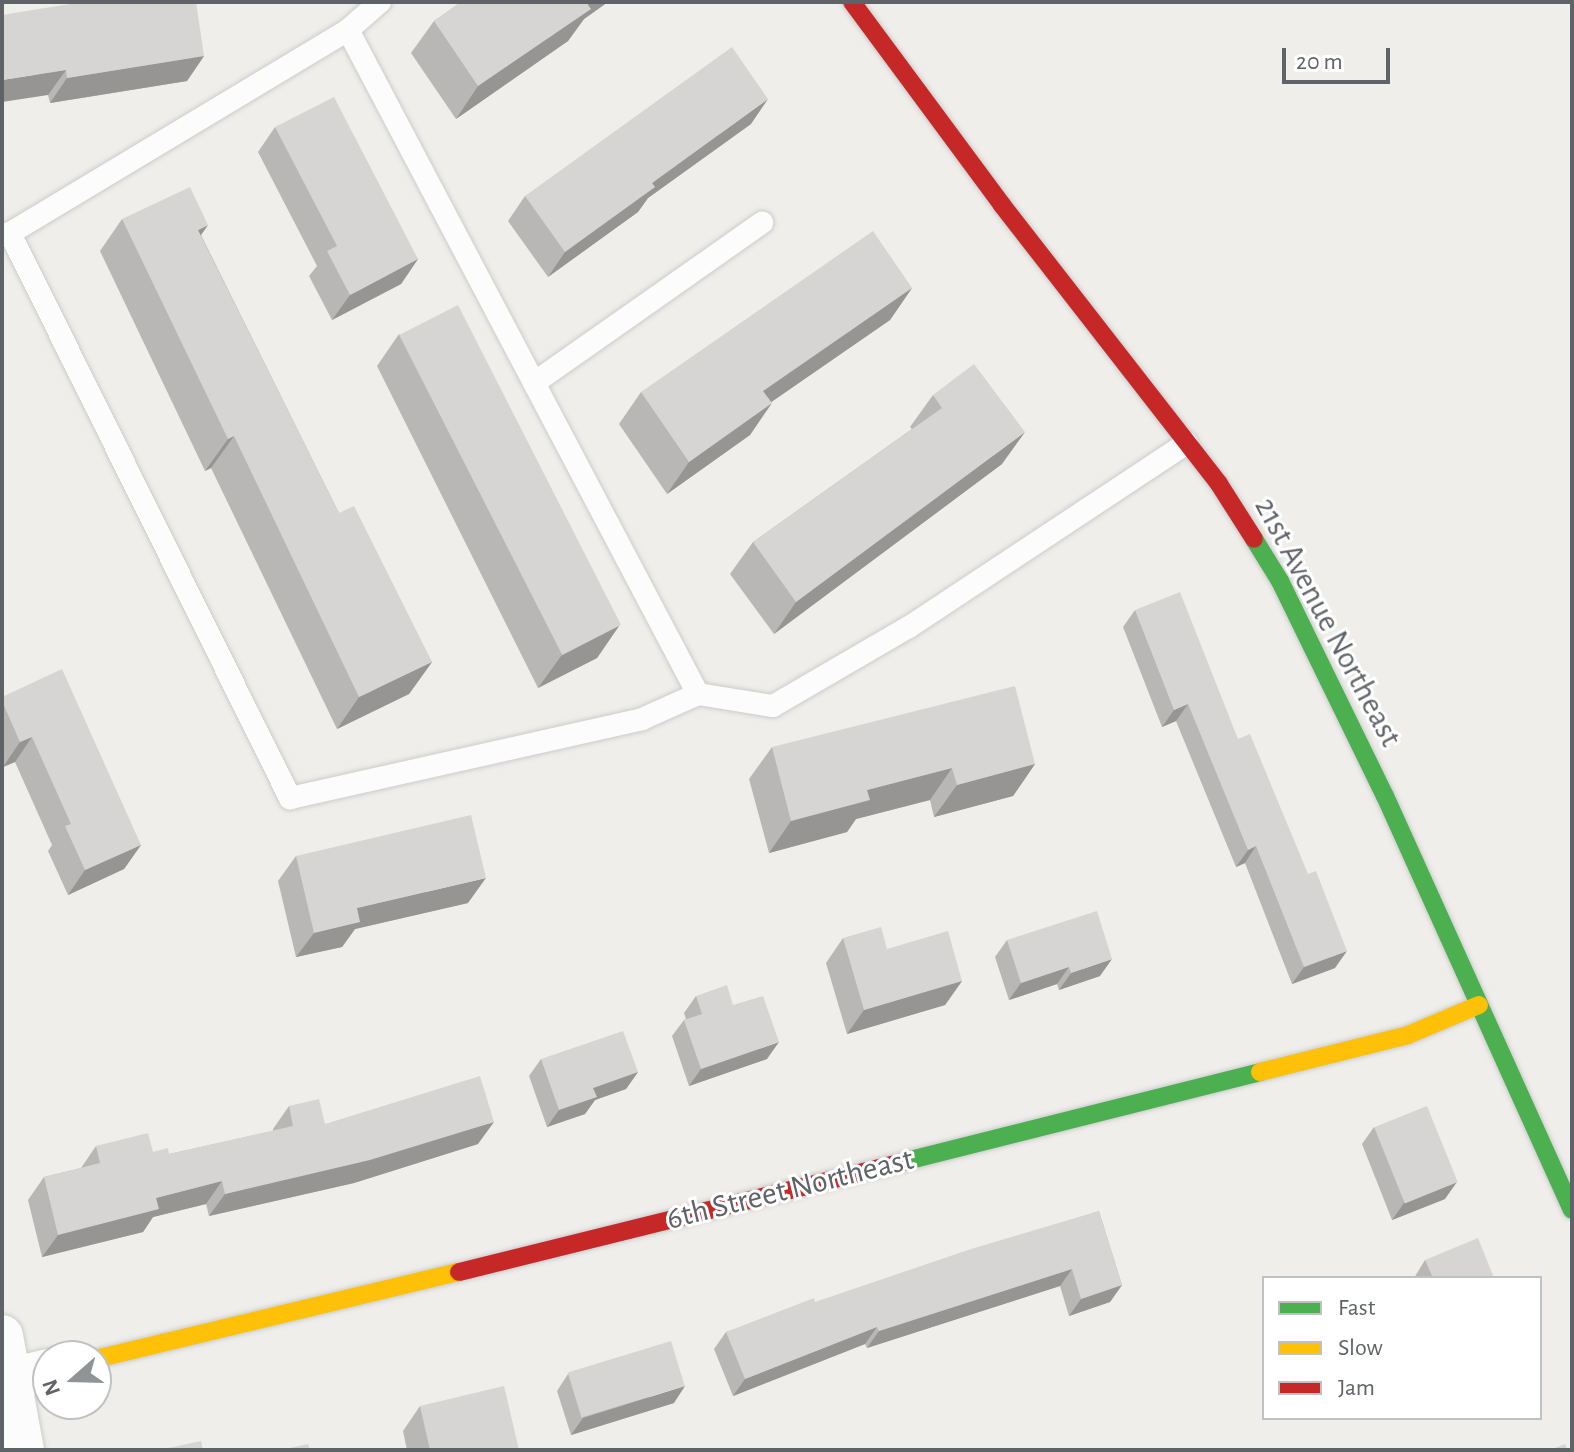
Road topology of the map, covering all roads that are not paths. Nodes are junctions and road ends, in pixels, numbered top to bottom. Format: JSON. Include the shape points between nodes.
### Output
{"nodes":[{"id":1,"x":380,"y":2,"type":"edge"},
{"id":2,"x":852,"y":2,"type":"edge"},
{"id":3,"x":348,"y":30,"type":"junction"},
{"id":4,"x":762,"y":223,"type":"dead end"},
{"id":5,"x":534,"y":383,"type":"junction"},
{"id":6,"x":1187,"y":443,"type":"junction"},
{"id":7,"x":698,"y":694,"type":"junction"},
{"id":8,"x":1479,"y":1005,"type":"junction"},
{"id":9,"x":1572,"y":1210,"type":"edge"},
{"id":10,"x":2,"y":1336,"type":"edge"},
{"id":11,"x":112,"y":1355,"type":"edge"},
{"id":12,"x":20,"y":1377,"type":"edge"},
{"id":13,"x":23,"y":1450,"type":"edge"}],
"edges":[{"from":1,"to":3,"type":"lane"},
{"from":2,"to":6,"type":"street","name":"21st Avenue Northeast"},
{"from":3,"to":5,"type":"lane"},
{"from":3,"to":7,"type":"lane","via":[[10,233],[290,798],[642,719]]},
{"from":4,"to":5,"type":"lane"},
{"from":5,"to":7,"type":"lane"},
{"from":6,"to":7,"type":"lane","via":[[909,627],[773,706]]},
{"from":6,"to":8,"type":"street","name":"21st Avenue Northeast","via":[[1219,484],[1287,595],[1367,756]]},
{"from":8,"to":9,"type":"street","name":"21st Avenue Northeast"},
{"from":8,"to":11,"type":"street","name":"6th Street Northeast","via":[[1408,1035]]},
{"from":10,"to":12,"type":"street"},
{"from":12,"to":13,"type":"street"}]}
